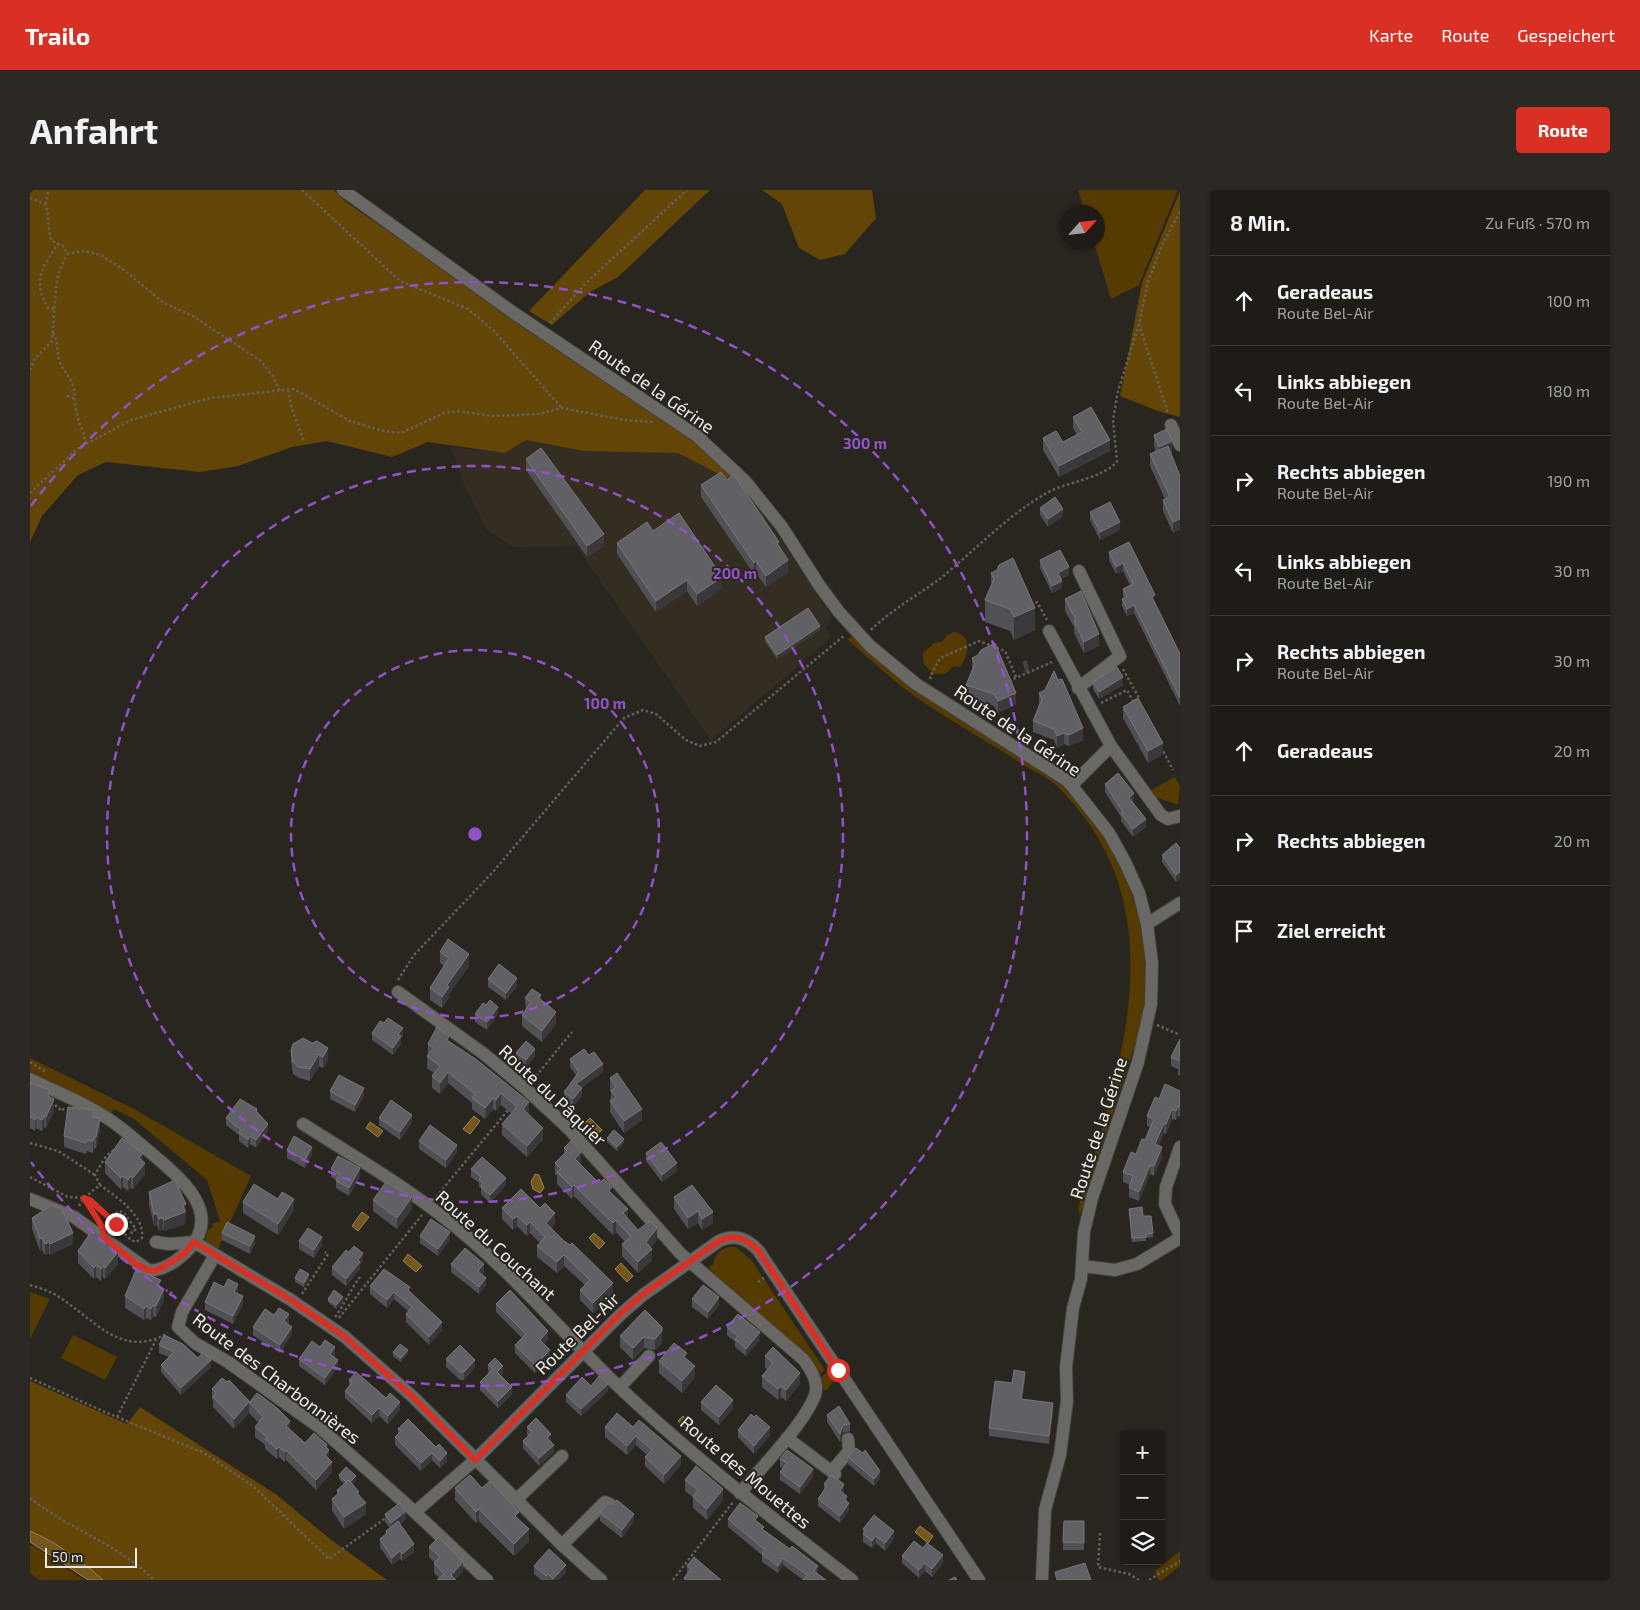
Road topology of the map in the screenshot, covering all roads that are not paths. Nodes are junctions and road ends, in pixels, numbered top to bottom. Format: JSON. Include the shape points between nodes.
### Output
{"nodes":[{"id":1,"x":343,"y":190,"type":"edge"},
{"id":2,"x":1171,"y":424,"type":"road end"},
{"id":3,"x":1180,"y":445,"type":"edge"},
{"id":4,"x":1079,"y":571,"type":"dead end"},
{"id":5,"x":1049,"y":631,"type":"road end"},
{"id":6,"x":1078,"y":688,"type":"junction"},
{"id":7,"x":1111,"y":746,"type":"junction"},
{"id":8,"x":1072,"y":785,"type":"junction"},
{"id":9,"x":1180,"y":816,"type":"edge"},
{"id":10,"x":1180,"y":902,"type":"edge"},
{"id":11,"x":1147,"y":924,"type":"junction"},
{"id":12,"x":398,"y":992,"type":"road end"},
{"id":13,"x":30,"y":1080,"type":"edge"},
{"id":14,"x":303,"y":1124,"type":"dead end"},
{"id":15,"x":1180,"y":1147,"type":"edge"},
{"id":16,"x":30,"y":1199,"type":"edge"},
{"id":17,"x":1180,"y":1237,"type":"edge"},
{"id":18,"x":156,"y":1242,"type":"dead end"},
{"id":19,"x":194,"y":1242,"type":"junction"},
{"id":20,"x":214,"y":1255,"type":"junction"},
{"id":21,"x":690,"y":1261,"type":"junction"},
{"id":22,"x":1082,"y":1266,"type":"junction"},
{"id":23,"x":583,"y":1351,"type":"junction"},
{"id":24,"x":649,"y":1356,"type":"dead end"},
{"id":25,"x":620,"y":1387,"type":"junction"},
{"id":26,"x":787,"y":1438,"type":"junction"},
{"id":27,"x":848,"y":1440,"type":"dead end"},
{"id":28,"x":562,"y":1456,"type":"dead end"},
{"id":29,"x":475,"y":1460,"type":"junction"},
{"id":30,"x":740,"y":1493,"type":"junction"},
{"id":31,"x":516,"y":1500,"type":"junction"},
{"id":32,"x":610,"y":1504,"type":"edge"},
{"id":33,"x":415,"y":1512,"type":"junction"},
{"id":34,"x":562,"y":1545,"type":"junction"},
{"id":35,"x":486,"y":1580,"type":"edge"},
{"id":36,"x":601,"y":1580,"type":"edge"},
{"id":37,"x":852,"y":1580,"type":"edge"},
{"id":38,"x":979,"y":1580,"type":"edge"},
{"id":39,"x":1042,"y":1580,"type":"edge"}],
"edges":[{"from":1,"to":8,"type":"street","name":"Route de la Gérine","via":[[542,332],[697,436],[745,481],[782,527],[819,585],[859,634],[899,672]]},
{"from":2,"to":3,"type":"street"},
{"from":4,"to":6,"type":"street","via":[[1120,656]]},
{"from":5,"to":6,"type":"street"},
{"from":6,"to":7,"type":"street"},
{"from":7,"to":8,"type":"street"},
{"from":7,"to":9,"type":"street","via":[[1161,815],[1168,819]]},
{"from":8,"to":11,"type":"street","name":"Route de la Gérine","via":[[1118,849],[1133,879]]},
{"from":10,"to":11,"type":"street"},
{"from":11,"to":22,"type":"street","name":"Route de la Gérine","via":[[1152,984],[1148,1022],[1138,1062],[1092,1198],[1084,1232]]},
{"from":12,"to":21,"type":"street","name":"Route du Pâquier","via":[[484,1054],[526,1089],[568,1128],[644,1215]]},
{"from":13,"to":19,"type":"street","via":[[102,1114],[175,1174],[194,1194],[201,1212],[203,1223]]},
{"from":14,"to":23,"type":"street","name":"Route du Couchant","via":[[428,1207],[502,1270]]},
{"from":15,"to":17,"type":"street","via":[[1166,1187],[1165,1204]]},
{"from":16,"to":19,"type":"street","via":[[74,1217],[148,1270],[156,1271],[184,1254]]},
{"from":17,"to":22,"type":"street","via":[[1137,1264],[1115,1270]]},
{"from":18,"to":19,"type":"street"},
{"from":19,"to":20,"type":"street"},
{"from":20,"to":29,"type":"street","via":[[332,1324]]},
{"from":20,"to":33,"type":"street","name":"Route des Charbonnières","via":[[182,1312],[178,1327],[195,1343],[236,1367],[319,1427]]},
{"from":21,"to":23,"type":"street","name":"Route Bel-Air","via":[[643,1294]]},
{"from":21,"to":26,"type":"street","name":"Route du Pâquier","via":[[804,1360],[811,1371],[815,1395]]},
{"from":21,"to":38,"type":"street","name":"Route Bel-Air","via":[[729,1236],[750,1242],[758,1250]]},
{"from":22,"to":39,"type":"street","name":"Route de la Gérine","via":[[1067,1359],[1067,1401],[1060,1455],[1045,1510]]},
{"from":23,"to":25,"type":"street","name":"Route des Mouettes"},
{"from":23,"to":29,"type":"street","name":"Route Bel-Air"},
{"from":24,"to":25,"type":"street"},
{"from":25,"to":30,"type":"street","name":"Route des Mouettes"},
{"from":26,"to":27,"type":"street","via":[[834,1472],[849,1450]]},
{"from":26,"to":30,"type":"street","name":"Route du Pâquier"},
{"from":28,"to":31,"type":"street"},
{"from":29,"to":31,"type":"street"},
{"from":29,"to":33,"type":"street"},
{"from":30,"to":37,"type":"street","name":"Route des Mouettes"},
{"from":31,"to":34,"type":"street"},
{"from":32,"to":34,"type":"street","via":[[605,1502]]},
{"from":33,"to":35,"type":"street","name":"Route des Charbonnières"},
{"from":34,"to":36,"type":"street"}]}
